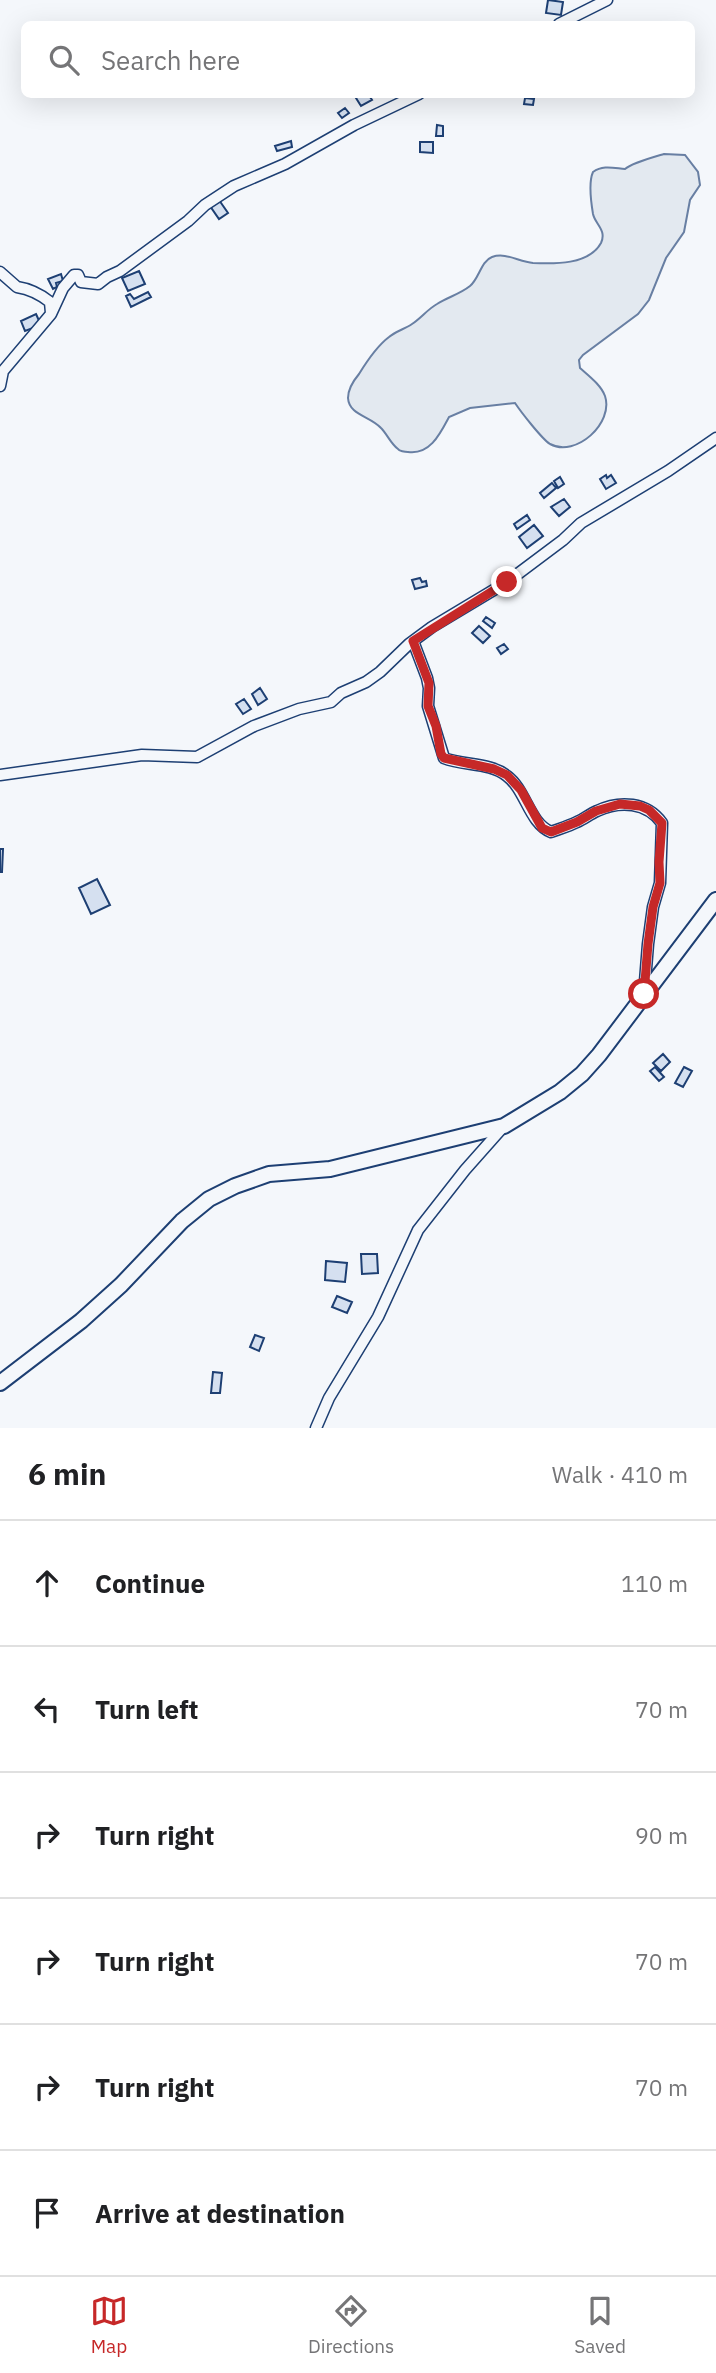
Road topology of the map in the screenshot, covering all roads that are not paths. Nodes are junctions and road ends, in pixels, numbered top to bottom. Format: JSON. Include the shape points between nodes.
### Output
{"nodes":[{"id":1,"x":607,"y":0,"type":"edge"},
{"id":2,"x":565,"y":21,"type":"edge"},
{"id":3,"x":411,"y":98,"type":"edge"},
{"id":4,"x":0,"y":272,"type":"edge"},
{"id":5,"x":51,"y":314,"type":"junction"},
{"id":6,"x":0,"y":386,"type":"edge"},
{"id":7,"x":716,"y":438,"type":"edge"},
{"id":8,"x":413,"y":641,"type":"junction"},
{"id":9,"x":0,"y":775,"type":"edge"},
{"id":10,"x":716,"y":900,"type":"edge"},
{"id":11,"x":644,"y":994,"type":"junction"},
{"id":12,"x":504,"y":1126,"type":"junction"},
{"id":13,"x":0,"y":1383,"type":"edge"},
{"id":14,"x":318,"y":1426,"type":"edge"}],
"edges":[{"from":1,"to":2,"type":"street"},
{"from":3,"to":5,"type":"street","via":[[234,186],[98,284],[81,282],[74,275]]},
{"from":4,"to":5,"type":"street","via":[[13,285],[47,299]]},
{"from":5,"to":6,"type":"street","via":[[12,358]]},
{"from":7,"to":8,"type":"street","via":[[581,523],[507,582]]},
{"from":8,"to":9,"type":"street","via":[[380,672],[331,702],[254,726],[197,757],[151,754]]},
{"from":8,"to":11,"type":"street","via":[[429,683],[428,706],[444,758],[507,775],[542,828],[551,832],[620,804],[649,810],[662,823],[660,883],[653,907]]},
{"from":10,"to":11,"type":"main road"},
{"from":11,"to":12,"type":"main road","via":[[582,1074]]},
{"from":12,"to":13,"type":"main road","via":[[330,1169],[269,1174],[209,1199],[81,1321]]},
{"from":12,"to":14,"type":"street","via":[[418,1230],[378,1317],[329,1398]]}]}
